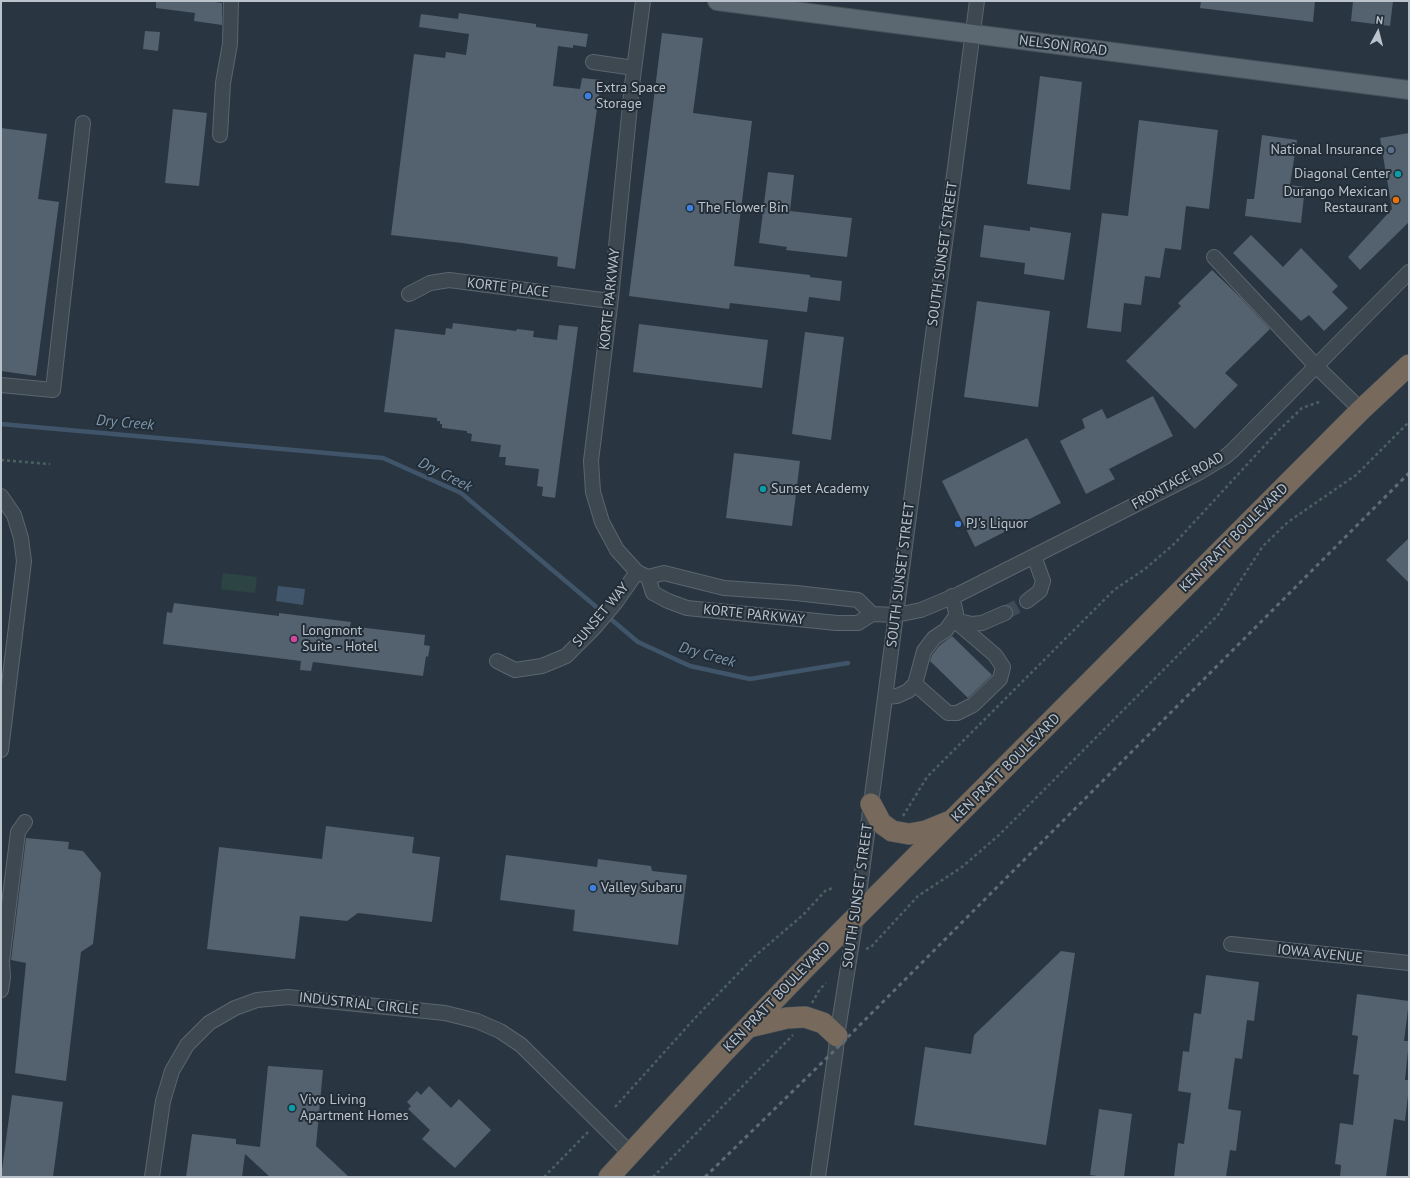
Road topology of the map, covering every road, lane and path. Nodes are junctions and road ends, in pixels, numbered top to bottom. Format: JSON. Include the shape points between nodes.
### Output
{"nodes":[{"id":1,"x":231,"y":1,"type":"edge"},
{"id":2,"x":643,"y":1,"type":"edge"},
{"id":3,"x":717,"y":1,"type":"edge"},
{"id":4,"x":977,"y":1,"type":"edge"},
{"id":5,"x":972,"y":35,"type":"junction"},
{"id":6,"x":593,"y":62,"type":"dead end"},
{"id":7,"x":634,"y":68,"type":"junction"},
{"id":8,"x":1409,"y":82,"type":"edge"},
{"id":9,"x":1381,"y":86,"type":"junction"},
{"id":10,"x":1409,"y":90,"type":"edge"},
{"id":11,"x":83,"y":123,"type":"dead end"},
{"id":12,"x":220,"y":135,"type":"dead end"},
{"id":13,"x":1214,"y":257,"type":"dead end"},
{"id":14,"x":1409,"y":272,"type":"edge"},
{"id":15,"x":409,"y":294,"type":"dead end"},
{"id":16,"x":610,"y":301,"type":"junction"},
{"id":17,"x":1409,"y":365,"type":"edge"},
{"id":18,"x":1316,"y":366,"type":"junction"},
{"id":19,"x":1,"y":385,"type":"edge"},
{"id":20,"x":1322,"y":401,"type":"dead end"},
{"id":21,"x":1362,"y":410,"type":"junction"},
{"id":22,"x":1409,"y":422,"type":"edge"},
{"id":23,"x":1,"y":460,"type":"edge"},
{"id":24,"x":50,"y":464,"type":"dead end"},
{"id":25,"x":1,"y":496,"type":"edge"},
{"id":26,"x":1034,"y":556,"type":"junction"},
{"id":27,"x":642,"y":575,"type":"junction"},
{"id":28,"x":952,"y":596,"type":"junction"},
{"id":29,"x":1027,"y":601,"type":"tunnel mouth"},
{"id":30,"x":1004,"y":613,"type":"tunnel mouth"},
{"id":31,"x":872,"y":614,"type":"junction"},
{"id":32,"x":896,"y":615,"type":"junction"},
{"id":33,"x":954,"y":620,"type":"junction"},
{"id":34,"x":497,"y":661,"type":"dead end"},
{"id":35,"x":915,"y":684,"type":"junction"},
{"id":36,"x":885,"y":697,"type":"junction"},
{"id":37,"x":1,"y":750,"type":"edge"},
{"id":38,"x":871,"y":804,"type":"junction"},
{"id":39,"x":954,"y":820,"type":"junction"},
{"id":40,"x":25,"y":822,"type":"dead end"},
{"id":41,"x":900,"y":822,"type":"dead end"},
{"id":42,"x":834,"y":888,"type":"dead end"},
{"id":43,"x":856,"y":917,"type":"junction"},
{"id":44,"x":1231,"y":944,"type":"dead end"},
{"id":45,"x":866,"y":949,"type":"dead end"},
{"id":46,"x":1409,"y":963,"type":"edge"},
{"id":47,"x":826,"y":983,"type":"dead end"},
{"id":48,"x":1,"y":990,"type":"edge"},
{"id":49,"x":811,"y":1005,"type":"dead end"},
{"id":50,"x":749,"y":1027,"type":"junction"},
{"id":51,"x":797,"y":1032,"type":"dead end"},
{"id":52,"x":837,"y":1036,"type":"junction"},
{"id":53,"x":833,"y":1070,"type":"dead end"},
{"id":54,"x":615,"y":1107,"type":"dead end"},
{"id":55,"x":588,"y":1132,"type":"dead end"},
{"id":56,"x":822,"y":1148,"type":"junction"},
{"id":57,"x":631,"y":1154,"type":"junction"},
{"id":58,"x":152,"y":1177,"type":"edge"},
{"id":59,"x":544,"y":1177,"type":"edge"},
{"id":60,"x":609,"y":1177,"type":"edge"},
{"id":61,"x":653,"y":1177,"type":"edge"},
{"id":62,"x":818,"y":1177,"type":"edge"}],
"edges":[{"from":1,"to":12,"type":"street","via":[[230,44],[223,83]]},
{"from":2,"to":7,"type":"street","name":"KORTE PARKWAY"},
{"from":3,"to":5,"type":"main road","name":"NELSON ROAD"},
{"from":4,"to":5,"type":"street","name":"SOUTH SUNSET STREET"},
{"from":5,"to":9,"type":"main road","name":"NELSON ROAD"},
{"from":5,"to":32,"type":"street","name":"SOUTH SUNSET STREET"},
{"from":6,"to":7,"type":"street"},
{"from":7,"to":16,"type":"street","name":"KORTE PARKWAY"},
{"from":8,"to":9,"type":"main road"},
{"from":9,"to":10,"type":"main road","name":"NELSON ROAD"},
{"from":11,"to":19,"type":"street","via":[[53,390]]},
{"from":13,"to":18,"type":"street"},
{"from":14,"to":18,"type":"street","name":"FRONTAGE ROAD"},
{"from":15,"to":16,"type":"street","name":"KORTE PLACE","via":[[430,283],[449,280]]},
{"from":16,"to":27,"type":"street","name":"KORTE PARKWAY","via":[[591,461],[593,492],[602,522],[617,550]]},
{"from":17,"to":21,"type":"highway","name":"KEN PRATT BOULEVARD"},
{"from":18,"to":21,"type":"street"},
{"from":18,"to":26,"type":"street","name":"FRONTAGE ROAD","via":[[1225,456],[1200,472]]},
{"from":20,"to":41,"type":"path","via":[[1302,408],[1174,544],[1145,569],[1114,590],[927,777]]},
{"from":21,"to":39,"type":"highway","name":"KEN PRATT BOULEVARD"},
{"from":22,"to":45,"type":"path","via":[[1356,475],[1288,522],[1263,546],[1218,615],[999,835],[962,867],[918,896],[871,947]]},
{"from":23,"to":24,"type":"path"},
{"from":25,"to":37,"type":"street","via":[[14,515],[24,561]]},
{"from":26,"to":28,"type":"street","name":"FRONTAGE ROAD"},
{"from":26,"to":29,"type":"street","via":[[1043,581],[1040,591]]},
{"from":27,"to":31,"type":"street","name":"KORTE PARKWAY","via":[[664,573],[724,588],[858,600]]},
{"from":27,"to":31,"type":"street","name":"KORTE PARKWAY","via":[[653,592],[687,608],[837,624],[858,623]]},
{"from":27,"to":34,"type":"street","name":"SUNSET WAY","via":[[566,656],[542,666],[515,670]]},
{"from":28,"to":32,"type":"street","name":"FRONTAGE ROAD","via":[[921,610]]},
{"from":28,"to":33,"type":"street","via":[[956,613]]},
{"from":30,"to":33,"type":"street","via":[[982,623],[972,624]]},
{"from":31,"to":32,"type":"street"},
{"from":32,"to":36,"type":"street","name":"SOUTH SUNSET STREET"},
{"from":33,"to":35,"type":"street","via":[[924,651]]},
{"from":33,"to":35,"type":"street","via":[[995,655],[1003,667],[1000,679],[973,705],[957,713],[948,713]]},
{"from":35,"to":36,"type":"street","via":[[897,696]]},
{"from":36,"to":38,"type":"street","name":"SOUTH SUNSET STREET"},
{"from":38,"to":39,"type":"highway","via":[[881,823],[892,831],[909,834],[926,831]]},
{"from":38,"to":43,"type":"street","name":"SOUTH SUNSET STREET"},
{"from":39,"to":43,"type":"highway","name":"KEN PRATT BOULEVARD"},
{"from":40,"to":48,"type":"street","via":[[18,832],[2,961]]},
{"from":42,"to":54,"type":"path","via":[[826,890],[803,915],[755,956]]},
{"from":43,"to":50,"type":"highway","name":"KEN PRATT BOULEVARD"},
{"from":43,"to":52,"type":"street","name":"SOUTH SUNSET STREET"},
{"from":44,"to":46,"type":"street","name":"IOWA AVENUE"},
{"from":47,"to":49,"type":"path"},
{"from":50,"to":52,"type":"highway","via":[[787,1018],[805,1017],[823,1023]]},
{"from":50,"to":57,"type":"highway","name":"KEN PRATT BOULEVARD"},
{"from":51,"to":61,"type":"path"},
{"from":52,"to":56,"type":"street","name":"SOUTH SUNSET STREET"},
{"from":53,"to":56,"type":"street","name":"SOUTH SUNSET STREET"},
{"from":55,"to":59,"type":"path"},
{"from":56,"to":62,"type":"street","name":"SOUTH SUNSET STREET"},
{"from":57,"to":58,"type":"street","name":"INDUSTRIAL CIRCLE","via":[[521,1045],[500,1031],[477,1021],[445,1013],[288,997],[257,1000],[235,1008],[209,1023],[187,1045],[172,1071],[163,1101]]},
{"from":57,"to":60,"type":"highway","name":"KEN PRATT BOULEVARD"}]}
